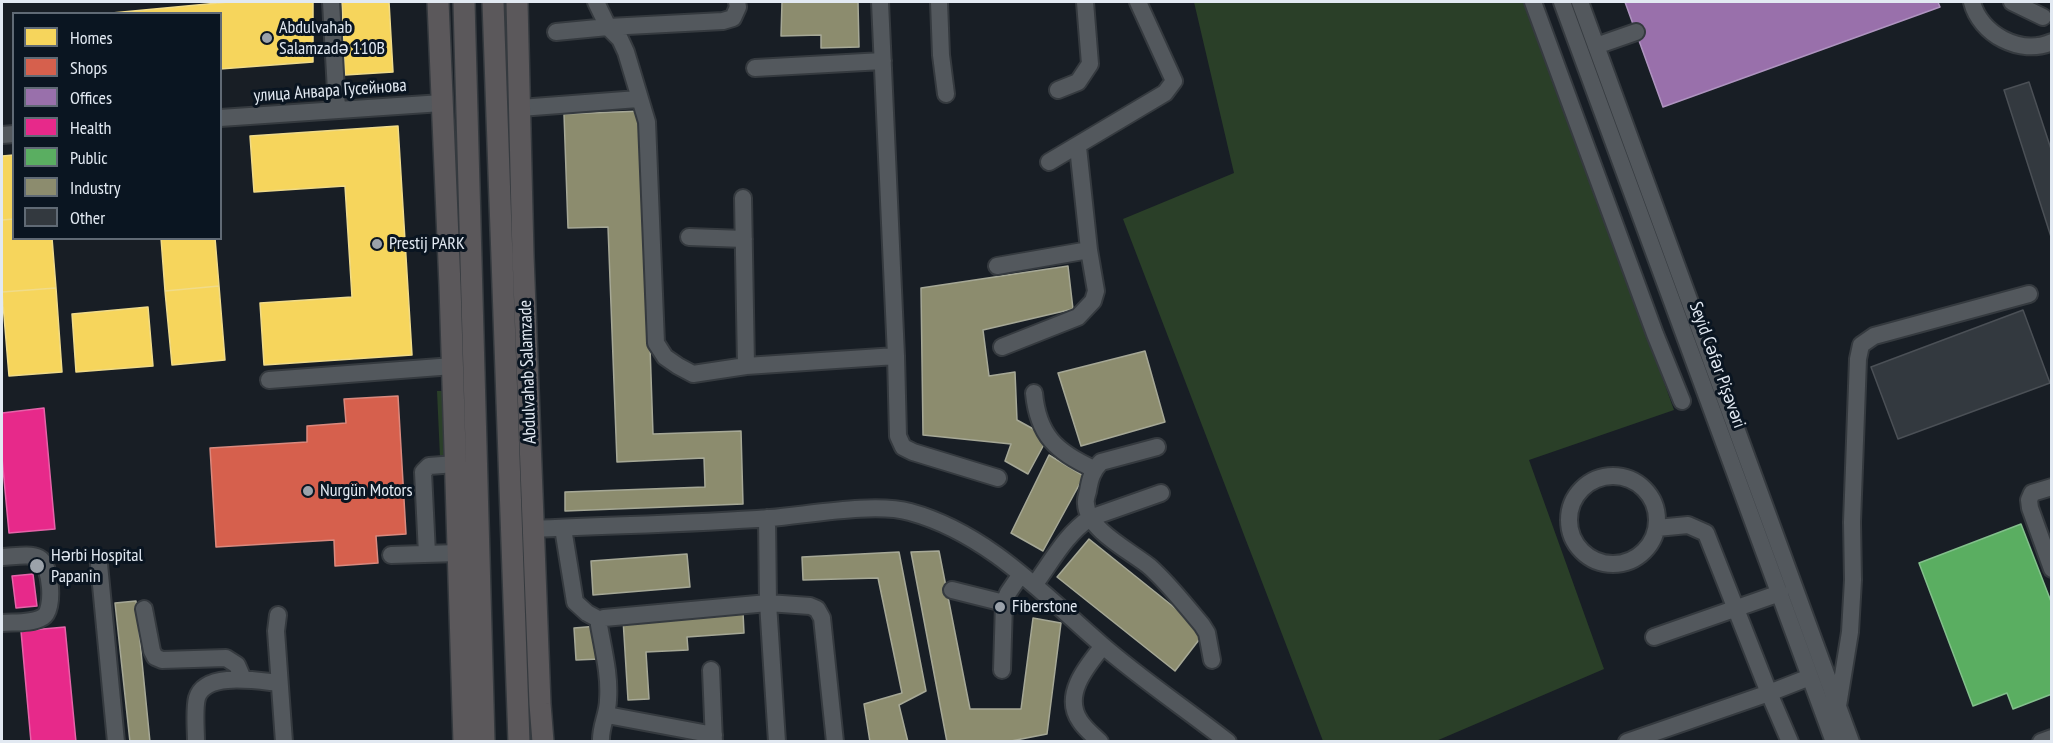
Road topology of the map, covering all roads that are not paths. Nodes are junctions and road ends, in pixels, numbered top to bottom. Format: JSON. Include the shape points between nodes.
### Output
{"nodes":[{"id":1,"x":331,"y":2,"type":"edge"},
{"id":2,"x":438,"y":2,"type":"edge"},
{"id":3,"x":464,"y":2,"type":"edge"},
{"id":4,"x":493,"y":2,"type":"edge"},
{"id":5,"x":517,"y":2,"type":"edge"},
{"id":6,"x":596,"y":2,"type":"edge"},
{"id":7,"x":737,"y":2,"type":"edge"},
{"id":8,"x":880,"y":2,"type":"edge"},
{"id":9,"x":939,"y":2,"type":"edge"},
{"id":10,"x":1085,"y":2,"type":"edge"},
{"id":11,"x":1138,"y":2,"type":"edge"},
{"id":12,"x":1533,"y":2,"type":"edge"},
{"id":13,"x":1562,"y":2,"type":"edge"},
{"id":14,"x":1580,"y":2,"type":"edge"},
{"id":15,"x":1972,"y":2,"type":"edge"},
{"id":16,"x":2012,"y":2,"type":"edge"},
{"id":17,"x":2043,"y":17,"type":"dead end"},
{"id":18,"x":608,"y":27,"type":"junction"},
{"id":19,"x":556,"y":32,"type":"dead end"},
{"id":20,"x":1636,"y":32,"type":"dead end"},
{"id":21,"x":2052,"y":42,"type":"edge"},
{"id":22,"x":1596,"y":46,"type":"junction"},
{"id":23,"x":883,"y":61,"type":"junction"},
{"id":24,"x":755,"y":68,"type":"dead end"},
{"id":25,"x":1058,"y":90,"type":"dead end"},
{"id":26,"x":946,"y":94,"type":"dead end"},
{"id":27,"x":639,"y":99,"type":"junction"},
{"id":28,"x":442,"y":104,"type":"junction"},
{"id":29,"x":520,"y":108,"type":"junction"},
{"id":30,"x":337,"y":109,"type":"junction"},
{"id":31,"x":222,"y":118,"type":"edge"},
{"id":32,"x":1078,"y":147,"type":"junction"},
{"id":33,"x":1049,"y":162,"type":"dead end"},
{"id":34,"x":743,"y":198,"type":"dead end"},
{"id":35,"x":689,"y":237,"type":"dead end"},
{"id":36,"x":744,"y":239,"type":"junction"},
{"id":37,"x":1089,"y":250,"type":"junction"},
{"id":38,"x":997,"y":266,"type":"dead end"},
{"id":39,"x":2029,"y":294,"type":"dead end"},
{"id":40,"x":1681,"y":324,"type":"junction"},
{"id":41,"x":1655,"y":334,"type":"junction"},
{"id":42,"x":1002,"y":347,"type":"dead end"},
{"id":43,"x":896,"y":356,"type":"junction"},
{"id":44,"x":453,"y":366,"type":"junction"},
{"id":45,"x":746,"y":366,"type":"junction"},
{"id":46,"x":269,"y":380,"type":"dead end"},
{"id":47,"x":1034,"y":393,"type":"dead end"},
{"id":48,"x":1682,"y":401,"type":"dead end"},
{"id":49,"x":508,"y":445,"type":"junction"},
{"id":50,"x":1158,"y":447,"type":"dead end"},
{"id":51,"x":476,"y":452,"type":"junction"},
{"id":52,"x":456,"y":464,"type":"junction"},
{"id":53,"x":1094,"y":469,"type":"junction"},
{"id":54,"x":998,"y":478,"type":"dead end"},
{"id":55,"x":2052,"y":487,"type":"edge"},
{"id":56,"x":532,"y":488,"type":"junction"},
{"id":57,"x":457,"y":491,"type":"junction"},
{"id":58,"x":1161,"y":493,"type":"dead end"},
{"id":59,"x":767,"y":518,"type":"junction"},
{"id":60,"x":1090,"y":518,"type":"junction"},
{"id":61,"x":563,"y":528,"type":"junction"},
{"id":62,"x":1657,"y":528,"type":"junction"},
{"id":63,"x":534,"y":529,"type":"junction"},
{"id":64,"x":458,"y":553,"type":"junction"},
{"id":65,"x":427,"y":554,"type":"junction"},
{"id":66,"x":392,"y":555,"type":"dead end"},
{"id":67,"x":2,"y":557,"type":"edge"},
{"id":68,"x":99,"y":564,"type":"dead end"},
{"id":69,"x":2052,"y":569,"type":"edge"},
{"id":70,"x":1021,"y":574,"type":"junction"},
{"id":71,"x":1035,"y":585,"type":"junction"},
{"id":72,"x":952,"y":590,"type":"dead end"},
{"id":73,"x":1780,"y":593,"type":"junction"},
{"id":74,"x":536,"y":602,"type":"junction"},
{"id":75,"x":768,"y":603,"type":"junction"},
{"id":76,"x":1004,"y":603,"type":"junction"},
{"id":77,"x":460,"y":607,"type":"junction"},
{"id":78,"x":1737,"y":608,"type":"junction"},
{"id":79,"x":144,"y":609,"type":"dead end"},
{"id":80,"x":278,"y":615,"type":"dead end"},
{"id":81,"x":600,"y":620,"type":"junction"},
{"id":82,"x":2,"y":623,"type":"edge"},
{"id":83,"x":1654,"y":637,"type":"dead end"},
{"id":84,"x":1103,"y":646,"type":"junction"},
{"id":85,"x":515,"y":649,"type":"junction"},
{"id":86,"x":482,"y":650,"type":"junction"},
{"id":87,"x":1212,"y":660,"type":"dead end"},
{"id":88,"x":711,"y":670,"type":"dead end"},
{"id":89,"x":1002,"y":670,"type":"dead end"},
{"id":90,"x":1810,"y":677,"type":"junction"},
{"id":91,"x":243,"y":679,"type":"junction"},
{"id":92,"x":279,"y":682,"type":"junction"},
{"id":93,"x":1769,"y":693,"type":"junction"},
{"id":94,"x":1838,"y":707,"type":"junction"},
{"id":95,"x":607,"y":715,"type":"junction"},
{"id":96,"x":484,"y":732,"type":"edge"},
{"id":97,"x":714,"y":738,"type":"edge"},
{"id":98,"x":2052,"y":738,"type":"edge"},
{"id":99,"x":116,"y":741,"type":"edge"},
{"id":100,"x":196,"y":741,"type":"edge"},
{"id":101,"x":284,"y":741,"type":"edge"},
{"id":102,"x":464,"y":741,"type":"edge"},
{"id":103,"x":519,"y":741,"type":"edge"},
{"id":104,"x":543,"y":741,"type":"edge"},
{"id":105,"x":601,"y":741,"type":"edge"},
{"id":106,"x":777,"y":741,"type":"edge"},
{"id":107,"x":835,"y":741,"type":"edge"},
{"id":108,"x":1100,"y":741,"type":"edge"},
{"id":109,"x":1228,"y":741,"type":"edge"},
{"id":110,"x":1627,"y":741,"type":"edge"},
{"id":111,"x":1790,"y":741,"type":"edge"},
{"id":112,"x":1834,"y":741,"type":"edge"},
{"id":113,"x":1851,"y":741,"type":"edge"},
{"id":114,"x":2040,"y":741,"type":"edge"}],
"edges":[{"from":1,"to":30,"type":"street"},
{"from":2,"to":28,"type":"main road"},
{"from":3,"to":51,"type":"main road"},
{"from":4,"to":49,"type":"main road","name":"Abdulvahab Salamzade"},
{"from":5,"to":29,"type":"main road","name":"Abdulvahab Salamzade"},
{"from":6,"to":18,"type":"street"},
{"from":7,"to":18,"type":"street","via":[[733,18],[723,21]]},
{"from":8,"to":23,"type":"street"},
{"from":9,"to":26,"type":"street"},
{"from":10,"to":25,"type":"street","via":[[1090,63],[1078,82]]},
{"from":11,"to":32,"type":"street","via":[[1174,81],[1165,93]]},
{"from":12,"to":41,"type":"street"},
{"from":13,"to":40,"type":"street","name":"Seyid Cəfər Pişəvəri"},
{"from":14,"to":22,"type":"street","name":"Seyid Cəfər Pişəvəri"},
{"from":15,"to":21,"type":"street","via":[[1975,15],[1996,37],[2031,46]]},
{"from":16,"to":17,"type":"street"},
{"from":18,"to":19,"type":"street"},
{"from":18,"to":27,"type":"street","via":[[626,52]]},
{"from":20,"to":22,"type":"street"},
{"from":22,"to":94,"type":"street","name":"Seyid Cəfər Pişəvəri"},
{"from":23,"to":24,"type":"street"},
{"from":23,"to":43,"type":"street"},
{"from":27,"to":29,"type":"street"},
{"from":27,"to":45,"type":"street","via":[[646,123],[656,343],[665,357],[693,374]]},
{"from":28,"to":30,"type":"street","name":"улица Анвара Гусейнова"},
{"from":28,"to":44,"type":"main road"},
{"from":29,"to":56,"type":"main road","name":"Abdulvahab Salamzade"},
{"from":30,"to":31,"type":"street","name":"улица Анвара Гусейнова"},
{"from":32,"to":33,"type":"street"},
{"from":32,"to":37,"type":"street"},
{"from":34,"to":36,"type":"street"},
{"from":35,"to":36,"type":"street"},
{"from":36,"to":45,"type":"street"},
{"from":37,"to":38,"type":"street"},
{"from":37,"to":42,"type":"street","via":[[1094,301],[1084,312],[1057,326]]},
{"from":39,"to":94,"type":"street","via":[[1874,336],[1861,345],[1850,632]]},
{"from":40,"to":41,"type":"street"},
{"from":40,"to":73,"type":"street","name":"Seyid Cəfər Pişəvəri"},
{"from":41,"to":48,"type":"street"},
{"from":43,"to":45,"type":"street"},
{"from":43,"to":54,"type":"street","via":[[898,436],[903,447]]},
{"from":44,"to":46,"type":"street"},
{"from":44,"to":52,"type":"main road"},
{"from":47,"to":53,"type":"street","via":[[1040,425],[1053,443]]},
{"from":49,"to":56,"type":"main road"},
{"from":49,"to":85,"type":"main road","name":"Abdulvahab Salamzade"},
{"from":50,"to":53,"type":"street","via":[[1101,462]]},
{"from":51,"to":57,"type":"main road"},
{"from":51,"to":86,"type":"main road"},
{"from":52,"to":57,"type":"main road"},
{"from":52,"to":65,"type":"street","via":[[429,465],[423,472]]},
{"from":53,"to":60,"type":"street","via":[[1086,504]]},
{"from":55,"to":69,"type":"street","via":[[2032,493],[2029,500]]},
{"from":56,"to":63,"type":"main road","name":"Abdulvahab Salamzade"},
{"from":57,"to":64,"type":"main road"},
{"from":58,"to":60,"type":"street"},
{"from":59,"to":61,"type":"street"},
{"from":59,"to":70,"type":"street","via":[[877,508],[908,511],[971,536]]},
{"from":59,"to":75,"type":"street"},
{"from":60,"to":71,"type":"street","via":[[1071,534]]},
{"from":60,"to":87,"type":"street","via":[[1164,580],[1207,633]]},
{"from":61,"to":63,"type":"street"},
{"from":61,"to":81,"type":"street","via":[[575,602]]},
{"from":62,"to":62,"type":"street","via":[[1652,497],[1627,478],[1606,476],[1587,484],[1570,511],[1571,532],[1582,550],[1610,564],[1640,555]]},
{"from":62,"to":78,"type":"street","via":[[1688,525],[1706,533]]},
{"from":63,"to":74,"type":"main road","name":"Abdulvahab Salamzade"},
{"from":64,"to":65,"type":"street"},
{"from":64,"to":77,"type":"main road"},
{"from":65,"to":66,"type":"street"},
{"from":67,"to":82,"type":"street","via":[[36,556],[45,562],[50,608],[35,621]]},
{"from":68,"to":99,"type":"street"},
{"from":70,"to":71,"type":"street"},
{"from":70,"to":76,"type":"street"},
{"from":71,"to":84,"type":"street"},
{"from":72,"to":76,"type":"street"},
{"from":73,"to":78,"type":"street"},
{"from":73,"to":90,"type":"street","name":"Seyid Cəfər Pişəvəri"},
{"from":74,"to":85,"type":"main road"},
{"from":74,"to":104,"type":"main road","name":"Abdulvahab Salamzade"},
{"from":75,"to":81,"type":"street"},
{"from":75,"to":106,"type":"street"},
{"from":75,"to":107,"type":"street","via":[[810,606],[822,618]]},
{"from":76,"to":89,"type":"street"},
{"from":77,"to":86,"type":"main road"},
{"from":77,"to":102,"type":"main road"},
{"from":78,"to":83,"type":"street"},
{"from":78,"to":93,"type":"street"},
{"from":79,"to":91,"type":"street","via":[[155,657],[226,658],[237,665]]},
{"from":80,"to":92,"type":"street"},
{"from":81,"to":95,"type":"street","via":[[609,690]]},
{"from":84,"to":108,"type":"street","via":[[1077,684],[1073,705],[1079,721]]},
{"from":84,"to":109,"type":"street"},
{"from":85,"to":103,"type":"main road","name":"Abdulvahab Salamzade"},
{"from":86,"to":96,"type":"main road"},
{"from":88,"to":97,"type":"street"},
{"from":90,"to":93,"type":"street"},
{"from":90,"to":112,"type":"street","name":"Seyid Cəfər Pişəvəri"},
{"from":91,"to":92,"type":"street"},
{"from":91,"to":100,"type":"street","via":[[221,680],[205,686],[197,698]]},
{"from":92,"to":101,"type":"street"},
{"from":93,"to":110,"type":"street"},
{"from":93,"to":111,"type":"street"},
{"from":94,"to":113,"type":"street","name":"Seyid Cəfər Pişəvəri"},
{"from":95,"to":97,"type":"street"},
{"from":95,"to":105,"type":"street"},
{"from":98,"to":114,"type":"street"}]}
